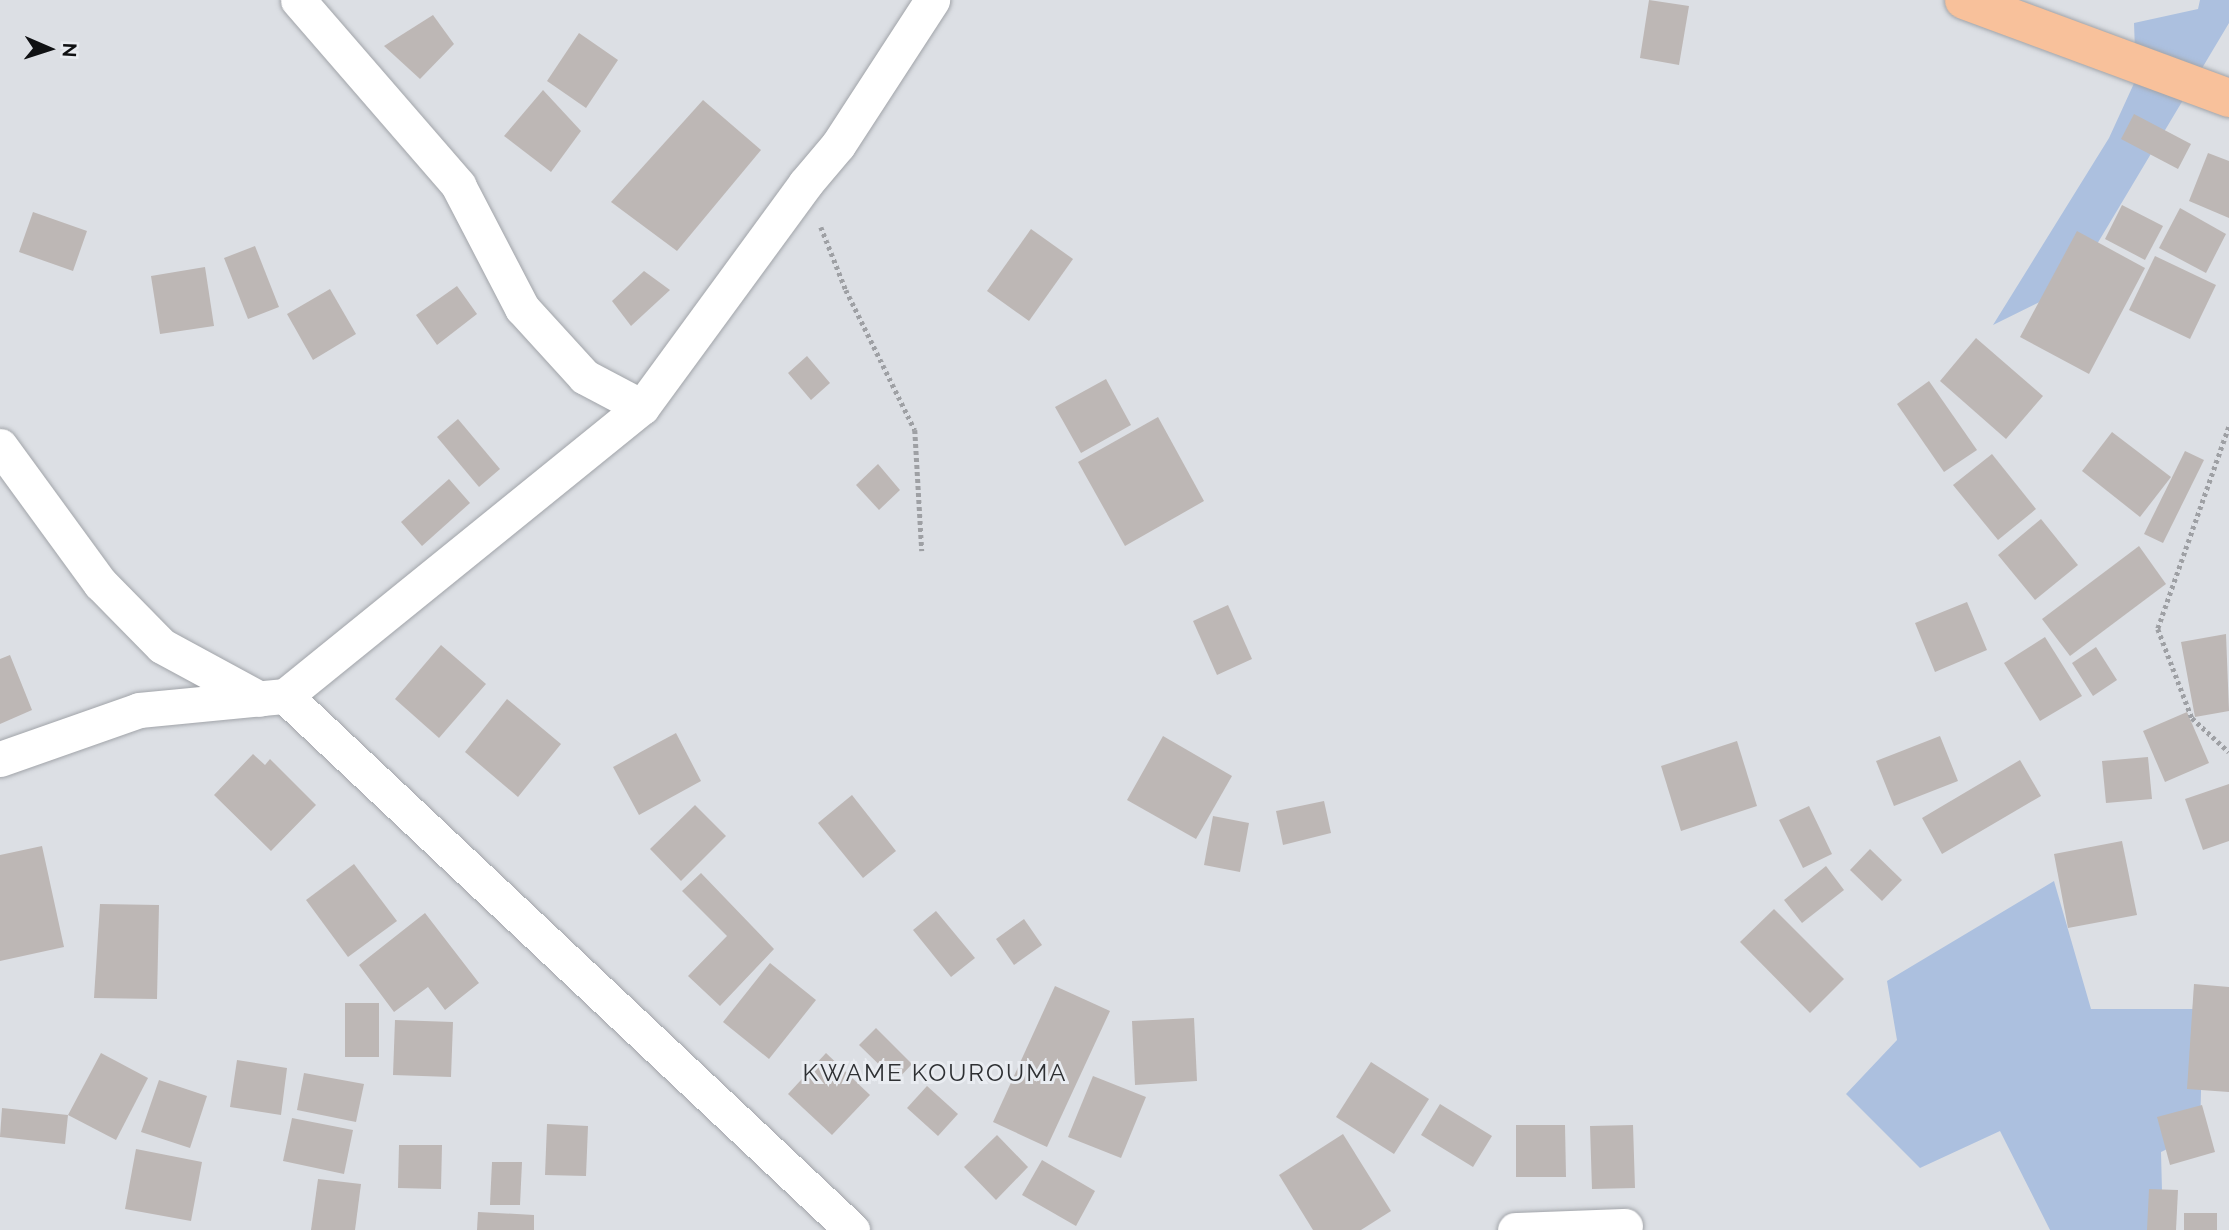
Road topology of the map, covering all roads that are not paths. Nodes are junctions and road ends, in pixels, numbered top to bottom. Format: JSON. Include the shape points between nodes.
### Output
{"nodes":[{"id":1,"x":298,"y":0,"type":"edge"},
{"id":2,"x":932,"y":0,"type":"edge"},
{"id":3,"x":1964,"y":0,"type":"edge"},
{"id":4,"x":2229,"y":98,"type":"edge"},
{"id":5,"x":642,"y":407,"type":"junction"},
{"id":6,"x":0,"y":446,"type":"edge"},
{"id":7,"x":272,"y":698,"type":"junction"},
{"id":8,"x":0,"y":759,"type":"edge"},
{"id":9,"x":1625,"y":1226,"type":"dead end"},
{"id":10,"x":852,"y":1230,"type":"edge"},
{"id":11,"x":1515,"y":1230,"type":"edge"}],
"edges":[{"from":1,"to":5,"type":"street","via":[[458,184],[522,307],[585,377]]},
{"from":2,"to":5,"type":"street","via":[[838,145]]},
{"from":3,"to":4,"type":"main road"},
{"from":5,"to":7,"type":"street"},
{"from":6,"to":7,"type":"street","via":[[100,583],[162,646]]},
{"from":7,"to":8,"type":"street","via":[[139,710]]},
{"from":7,"to":10,"type":"street"},
{"from":9,"to":11,"type":"street"}]}
